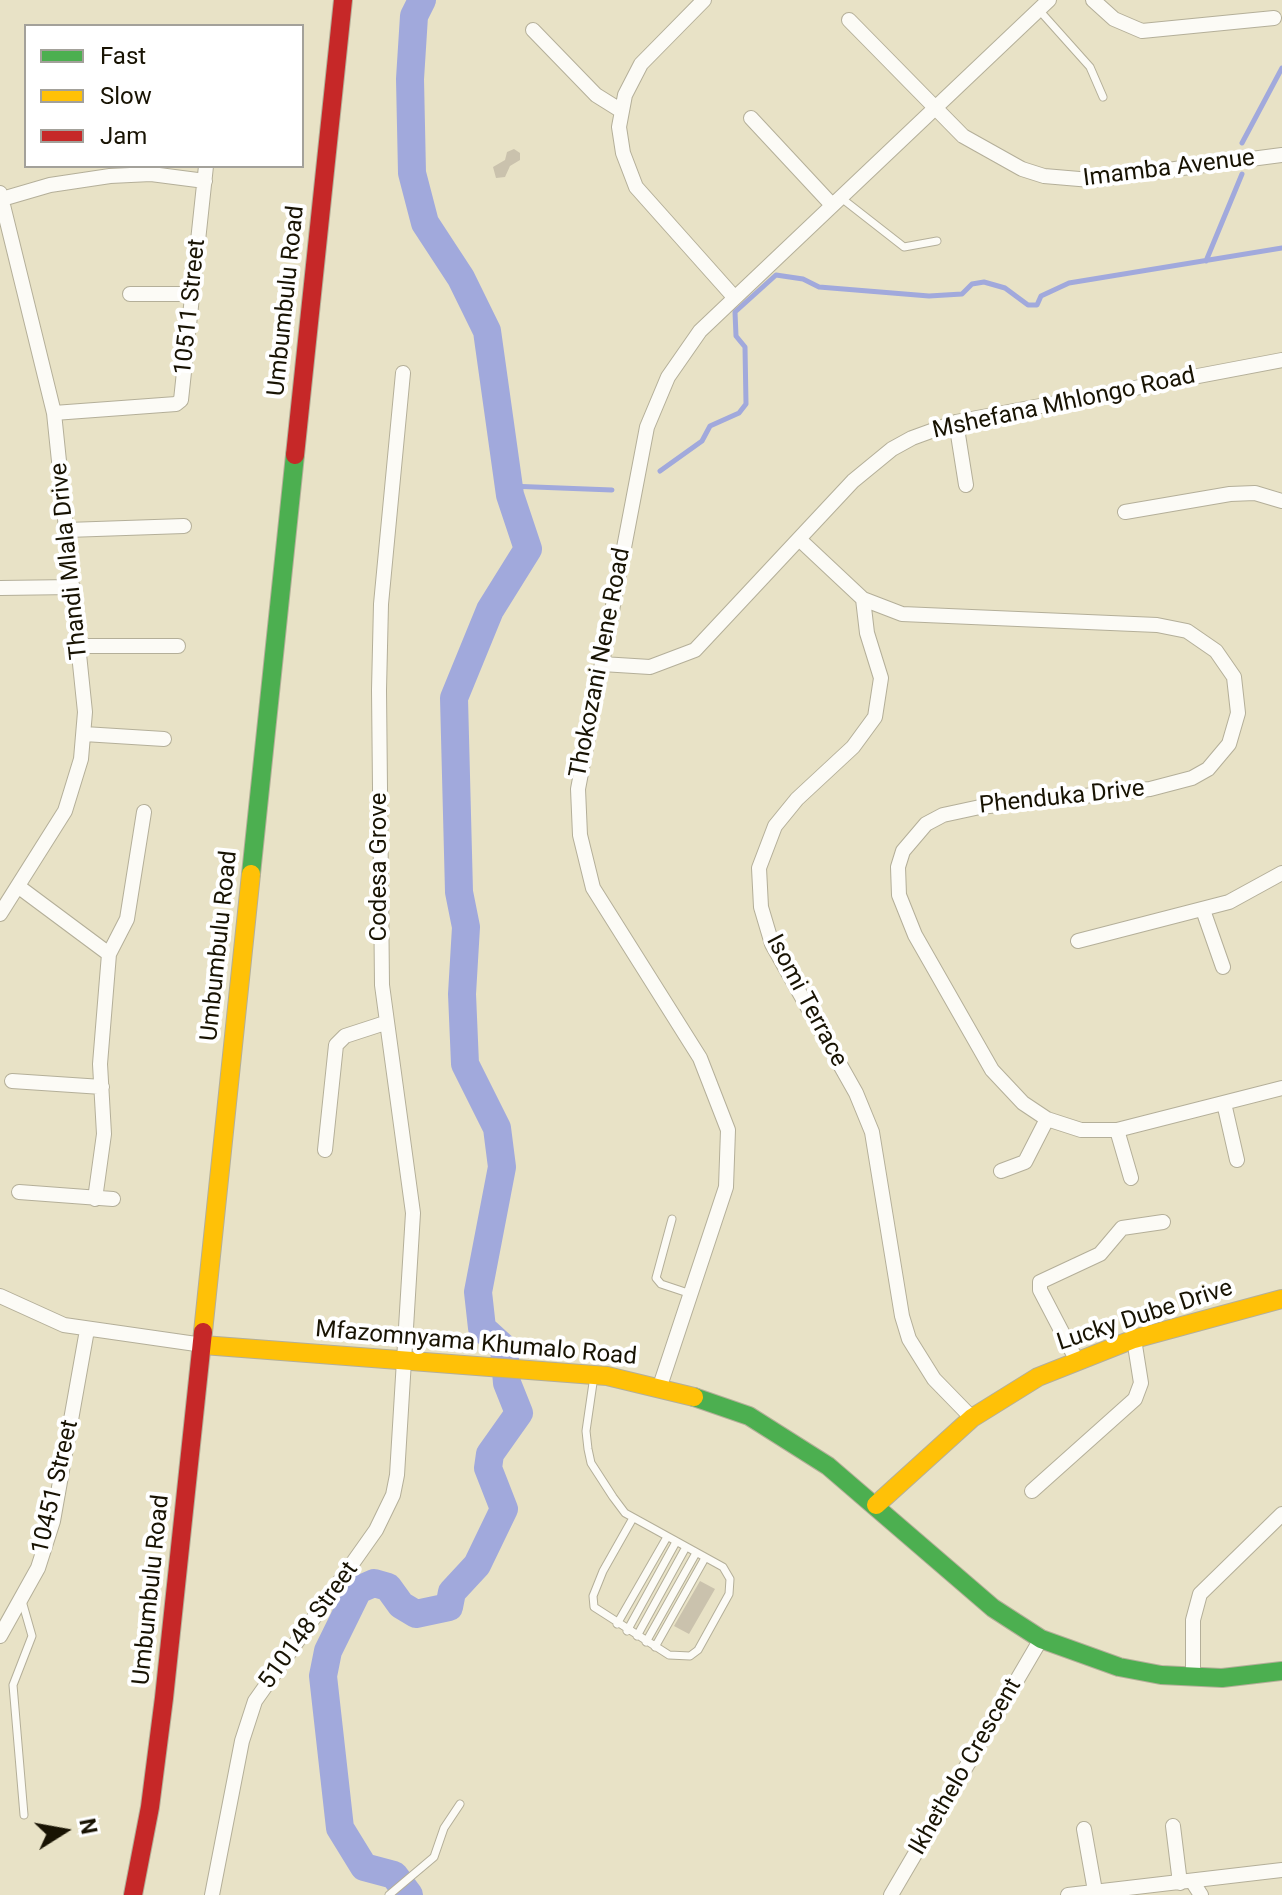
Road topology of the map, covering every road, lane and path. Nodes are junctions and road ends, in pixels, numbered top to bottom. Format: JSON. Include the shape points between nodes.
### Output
{"nodes":[{"id":1,"x":343,"y":0,"type":"edge"},
{"id":2,"x":704,"y":0,"type":"edge"},
{"id":3,"x":1093,"y":0,"type":"edge"},
{"id":4,"x":1044,"y":5,"type":"edge"},
{"id":5,"x":1274,"y":18,"type":"dead end"},
{"id":6,"x":849,"y":20,"type":"dead end"},
{"id":7,"x":533,"y":30,"type":"dead end"},
{"id":8,"x":1103,"y":97,"type":"dead end"},
{"id":9,"x":933,"y":109,"type":"junction"},
{"id":10,"x":620,"y":110,"type":"junction"},
{"id":11,"x":751,"y":118,"type":"dead end"},
{"id":12,"x":1282,"y":155,"type":"edge"},
{"id":13,"x":110,"y":171,"type":"edge"},
{"id":14,"x":205,"y":174,"type":"edge"},
{"id":15,"x":1,"y":196,"type":"edge"},
{"id":16,"x":836,"y":201,"type":"junction"},
{"id":17,"x":937,"y":241,"type":"dead end"},
{"id":18,"x":130,"y":294,"type":"dead end"},
{"id":19,"x":192,"y":294,"type":"junction"},
{"id":20,"x":734,"y":297,"type":"junction"},
{"id":21,"x":1282,"y":360,"type":"edge"},
{"id":22,"x":403,"y":373,"type":"dead end"},
{"id":23,"x":54,"y":413,"type":"junction"},
{"id":24,"x":956,"y":422,"type":"junction"},
{"id":25,"x":966,"y":485,"type":"dead end"},
{"id":26,"x":1282,"y":501,"type":"edge"},
{"id":27,"x":1125,"y":512,"type":"dead end"},
{"id":28,"x":184,"y":526,"type":"dead end"},
{"id":29,"x":67,"y":530,"type":"junction"},
{"id":30,"x":799,"y":539,"type":"junction"},
{"id":31,"x":73,"y":587,"type":"junction"},
{"id":32,"x":0,"y":588,"type":"edge"},
{"id":33,"x":863,"y":599,"type":"junction"},
{"id":34,"x":80,"y":646,"type":"junction"},
{"id":35,"x":178,"y":646,"type":"dead end"},
{"id":36,"x":602,"y":664,"type":"junction"},
{"id":37,"x":84,"y":734,"type":"junction"},
{"id":38,"x":164,"y":739,"type":"dead end"},
{"id":39,"x":144,"y":812,"type":"dead end"},
{"id":40,"x":1282,"y":873,"type":"edge"},
{"id":41,"x":19,"y":887,"type":"junction"},
{"id":42,"x":1203,"y":910,"type":"junction"},
{"id":43,"x":0,"y":914,"type":"edge"},
{"id":44,"x":1078,"y":941,"type":"dead end"},
{"id":45,"x":109,"y":954,"type":"junction"},
{"id":46,"x":1223,"y":967,"type":"dead end"},
{"id":47,"x":385,"y":1023,"type":"junction"},
{"id":48,"x":12,"y":1081,"type":"dead end"},
{"id":49,"x":102,"y":1087,"type":"junction"},
{"id":50,"x":1282,"y":1088,"type":"edge"},
{"id":51,"x":1224,"y":1103,"type":"junction"},
{"id":52,"x":1047,"y":1119,"type":"junction"},
{"id":53,"x":1117,"y":1130,"type":"junction"},
{"id":54,"x":325,"y":1150,"type":"dead end"},
{"id":55,"x":1237,"y":1160,"type":"dead end"},
{"id":56,"x":1001,"y":1171,"type":"dead end"},
{"id":57,"x":1131,"y":1178,"type":"dead end"},
{"id":58,"x":19,"y":1192,"type":"dead end"},
{"id":59,"x":95,"y":1199,"type":"junction"},
{"id":60,"x":113,"y":1199,"type":"dead end"},
{"id":61,"x":672,"y":1219,"type":"dead end"},
{"id":62,"x":1163,"y":1222,"type":"dead end"},
{"id":63,"x":691,"y":1294,"type":"junction"},
{"id":64,"x":0,"y":1296,"type":"edge"},
{"id":65,"x":1282,"y":1299,"type":"edge"},
{"id":66,"x":87,"y":1330,"type":"junction"},
{"id":67,"x":1134,"y":1339,"type":"junction"},
{"id":68,"x":203,"y":1345,"type":"junction"},
{"id":69,"x":404,"y":1359,"type":"junction"},
{"id":70,"x":1076,"y":1359,"type":"junction"},
{"id":71,"x":594,"y":1375,"type":"junction"},
{"id":72,"x":660,"y":1386,"type":"junction"},
{"id":73,"x":972,"y":1418,"type":"junction"},
{"id":74,"x":1032,"y":1491,"type":"dead end"},
{"id":75,"x":876,"y":1505,"type":"junction"},
{"id":76,"x":1282,"y":1514,"type":"edge"},
{"id":77,"x":633,"y":1518,"type":"junction"},
{"id":78,"x":667,"y":1537,"type":"junction"},
{"id":79,"x":676,"y":1542,"type":"junction"},
{"id":80,"x":686,"y":1547,"type":"junction"},
{"id":81,"x":696,"y":1553,"type":"junction"},
{"id":82,"x":705,"y":1558,"type":"junction"},
{"id":83,"x":21,"y":1599,"type":"junction"},
{"id":84,"x":617,"y":1624,"type":"junction"},
{"id":85,"x":627,"y":1631,"type":"junction"},
{"id":86,"x":0,"y":1636,"type":"edge"},
{"id":87,"x":637,"y":1636,"type":"junction"},
{"id":88,"x":1041,"y":1639,"type":"junction"},
{"id":89,"x":646,"y":1642,"type":"junction"},
{"id":90,"x":655,"y":1647,"type":"junction"},
{"id":91,"x":1282,"y":1671,"type":"edge"},
{"id":92,"x":1193,"y":1677,"type":"junction"},
{"id":93,"x":460,"y":1804,"type":"dead end"},
{"id":94,"x":24,"y":1815,"type":"dead end"},
{"id":95,"x":1173,"y":1826,"type":"dead end"},
{"id":96,"x":1084,"y":1829,"type":"dead end"},
{"id":97,"x":1282,"y":1870,"type":"edge"},
{"id":98,"x":1186,"y":1882,"type":"junction"},
{"id":99,"x":1095,"y":1891,"type":"junction"},
{"id":100,"x":133,"y":1895,"type":"edge"},
{"id":101,"x":212,"y":1895,"type":"edge"},
{"id":102,"x":389,"y":1895,"type":"edge"},
{"id":103,"x":891,"y":1895,"type":"edge"},
{"id":104,"x":1068,"y":1895,"type":"edge"},
{"id":105,"x":1201,"y":1895,"type":"edge"}],
"edges":[{"from":1,"to":68,"type":"main road","name":"Umbumbulu Road"},
{"from":2,"to":10,"type":"street","via":[[641,64]]},
{"from":3,"to":5,"type":"street","via":[[1114,19],[1142,31]]},
{"from":4,"to":8,"type":"lane","via":[[1090,67]]},
{"from":4,"to":9,"type":"street","name":"Thokozani Nene Road"},
{"from":6,"to":9,"type":"street","name":"Imamba Avenue"},
{"from":7,"to":10,"type":"street","via":[[596,95]]},
{"from":9,"to":12,"type":"street","name":"Imamba Avenue","via":[[1003,161],[1071,180]]},
{"from":9,"to":16,"type":"street","name":"Thokozani Nene Road"},
{"from":10,"to":20,"type":"street","via":[[623,153],[636,187]]},
{"from":11,"to":16,"type":"street"},
{"from":13,"to":14,"type":"street"},
{"from":13,"to":15,"type":"street"},
{"from":14,"to":19,"type":"street","name":"10511 Street"},
{"from":15,"to":23,"type":"street","name":"Thandi Mlala Drive"},
{"from":16,"to":17,"type":"lane","via":[[904,247]]},
{"from":16,"to":20,"type":"street","name":"Thokozani Nene Road"},
{"from":18,"to":19,"type":"street"},
{"from":19,"to":23,"type":"street","name":"10511 Street","via":[[179,403]]},
{"from":20,"to":36,"type":"street","name":"Thokozani Nene Road","via":[[683,352],[647,427]]},
{"from":21,"to":24,"type":"street","name":"Mshefana Mhlongo Road"},
{"from":22,"to":47,"type":"street","name":"Codesa Grove","via":[[381,619],[380,939]]},
{"from":23,"to":29,"type":"street","name":"Thandi Mlala Drive"},
{"from":24,"to":25,"type":"street"},
{"from":24,"to":30,"type":"street","name":"Mshefana Mhlongo Road","via":[[912,438],[871,464]]},
{"from":26,"to":27,"type":"street","via":[[1255,493],[1230,494]]},
{"from":28,"to":29,"type":"street"},
{"from":29,"to":31,"type":"street","name":"Thandi Mlala Drive"},
{"from":30,"to":33,"type":"street","name":"Phenduka Drive"},
{"from":30,"to":36,"type":"street","name":"Mshefana Mhlongo Road","via":[[695,650],[650,667]]},
{"from":31,"to":32,"type":"street"},
{"from":31,"to":34,"type":"street","name":"Thandi Mlala Drive"},
{"from":33,"to":52,"type":"street","name":"Phenduka Drive","via":[[926,618],[1174,628],[1203,640],[1234,677],[1236,729],[1219,758],[1200,774],[1150,789],[956,811],[926,824],[903,851],[899,895],[915,935],[992,1070],[1023,1103]]},
{"from":33,"to":73,"type":"street","name":"Isomi Terrace","via":[[881,678],[879,703],[853,747],[775,826],[759,868],[761,907],[772,944],[856,1093],[872,1132],[909,1339],[934,1379]]},
{"from":34,"to":35,"type":"street"},
{"from":34,"to":37,"type":"street","name":"Thandi Mlala Drive"},
{"from":36,"to":63,"type":"street","name":"Thokozani Nene Road","via":[[578,789],[587,869],[603,908],[700,1058],[728,1130],[726,1187]]},
{"from":37,"to":38,"type":"street"},
{"from":37,"to":41,"type":"street","name":"Thandi Mlala Drive","via":[[65,811]]},
{"from":39,"to":45,"type":"street","via":[[127,919]]},
{"from":40,"to":42,"type":"street","via":[[1248,894]]},
{"from":41,"to":43,"type":"street","name":"Thandi Mlala Drive"},
{"from":41,"to":45,"type":"street"},
{"from":42,"to":44,"type":"street"},
{"from":42,"to":46,"type":"street"},
{"from":45,"to":49,"type":"street"},
{"from":47,"to":54,"type":"street","via":[[345,1036],[336,1045]]},
{"from":47,"to":69,"type":"street","name":"Codesa Grove","via":[[413,1213]]},
{"from":48,"to":49,"type":"street"},
{"from":49,"to":59,"type":"street","via":[[103,1143]]},
{"from":50,"to":51,"type":"street","name":"Phenduka Drive"},
{"from":51,"to":53,"type":"street","name":"Phenduka Drive"},
{"from":51,"to":55,"type":"street"},
{"from":52,"to":53,"type":"street","name":"Phenduka Drive","via":[[1081,1130]]},
{"from":52,"to":56,"type":"street","via":[[1025,1162]]},
{"from":53,"to":57,"type":"street"},
{"from":58,"to":59,"type":"street"},
{"from":59,"to":60,"type":"street"},
{"from":61,"to":63,"type":"lane","via":[[656,1278]]},
{"from":62,"to":70,"type":"street","via":[[1122,1228],[1100,1254],[1040,1282]]},
{"from":63,"to":72,"type":"street","name":"Thokozani Nene Road"},
{"from":64,"to":66,"type":"street","via":[[42,1317]]},
{"from":65,"to":67,"type":"main road","name":"Lucky Dube Drive"},
{"from":66,"to":68,"type":"street"},
{"from":66,"to":83,"type":"street","name":"10451 Street","via":[[53,1521]]},
{"from":67,"to":70,"type":"main road","name":"Lucky Dube Drive"},
{"from":67,"to":74,"type":"street","via":[[1141,1383],[1135,1399]]},
{"from":68,"to":69,"type":"main road","name":"Mfazomnyama Khumalo Road"},
{"from":68,"to":100,"type":"main road","name":"Umbumbulu Road","via":[[156,1760]]},
{"from":69,"to":71,"type":"main road","name":"Mfazomnyama Khumalo Road"},
{"from":69,"to":101,"type":"street","name":"510148 Street","via":[[393,1495],[351,1568],[255,1701],[242,1741]]},
{"from":70,"to":73,"type":"main road","name":"Lucky Dube Drive"},
{"from":71,"to":72,"type":"main road","name":"Mfazomnyama Khumalo Road"},
{"from":71,"to":77,"type":"lane","via":[[586,1431],[591,1463],[619,1507]]},
{"from":72,"to":75,"type":"main road","name":"Mfazomnyama Khumalo Road","via":[[749,1416],[828,1466]]},
{"from":73,"to":75,"type":"main road","name":"Lucky Dube Drive"},
{"from":75,"to":88,"type":"main road","name":"Mfazomnyama Khumalo Road","via":[[993,1608]]},
{"from":76,"to":92,"type":"street","via":[[1200,1594],[1193,1620]]},
{"from":77,"to":78,"type":"lane"},
{"from":77,"to":84,"type":"lane","via":[[592,1602],[598,1613]]},
{"from":78,"to":79,"type":"lane"},
{"from":78,"to":84,"type":"lane"},
{"from":79,"to":80,"type":"lane"},
{"from":79,"to":85,"type":"lane"},
{"from":80,"to":81,"type":"lane"},
{"from":80,"to":87,"type":"lane"},
{"from":81,"to":82,"type":"lane"},
{"from":81,"to":89,"type":"lane"},
{"from":82,"to":90,"type":"lane"},
{"from":82,"to":90,"type":"lane","via":[[728,1573],[731,1587],[698,1650],[683,1658]]},
{"from":83,"to":86,"type":"street","name":"10451 Street"},
{"from":83,"to":94,"type":"lane","via":[[32,1636],[13,1685]]},
{"from":84,"to":85,"type":"lane"},
{"from":85,"to":87,"type":"lane"},
{"from":87,"to":89,"type":"lane"},
{"from":88,"to":92,"type":"main road","name":"Mfazomnyama Khumalo Road","via":[[1119,1667]]},
{"from":88,"to":103,"type":"street","name":"Ikhethelo Crescent"},
{"from":89,"to":90,"type":"lane"},
{"from":91,"to":92,"type":"main road","name":"Mfazomnyama Khumalo Road"},
{"from":93,"to":102,"type":"lane","via":[[434,1857]]},
{"from":95,"to":98,"type":"street"},
{"from":96,"to":99,"type":"street"},
{"from":97,"to":98,"type":"street"},
{"from":98,"to":99,"type":"street"},
{"from":98,"to":105,"type":"street"},
{"from":99,"to":104,"type":"street"}]}
